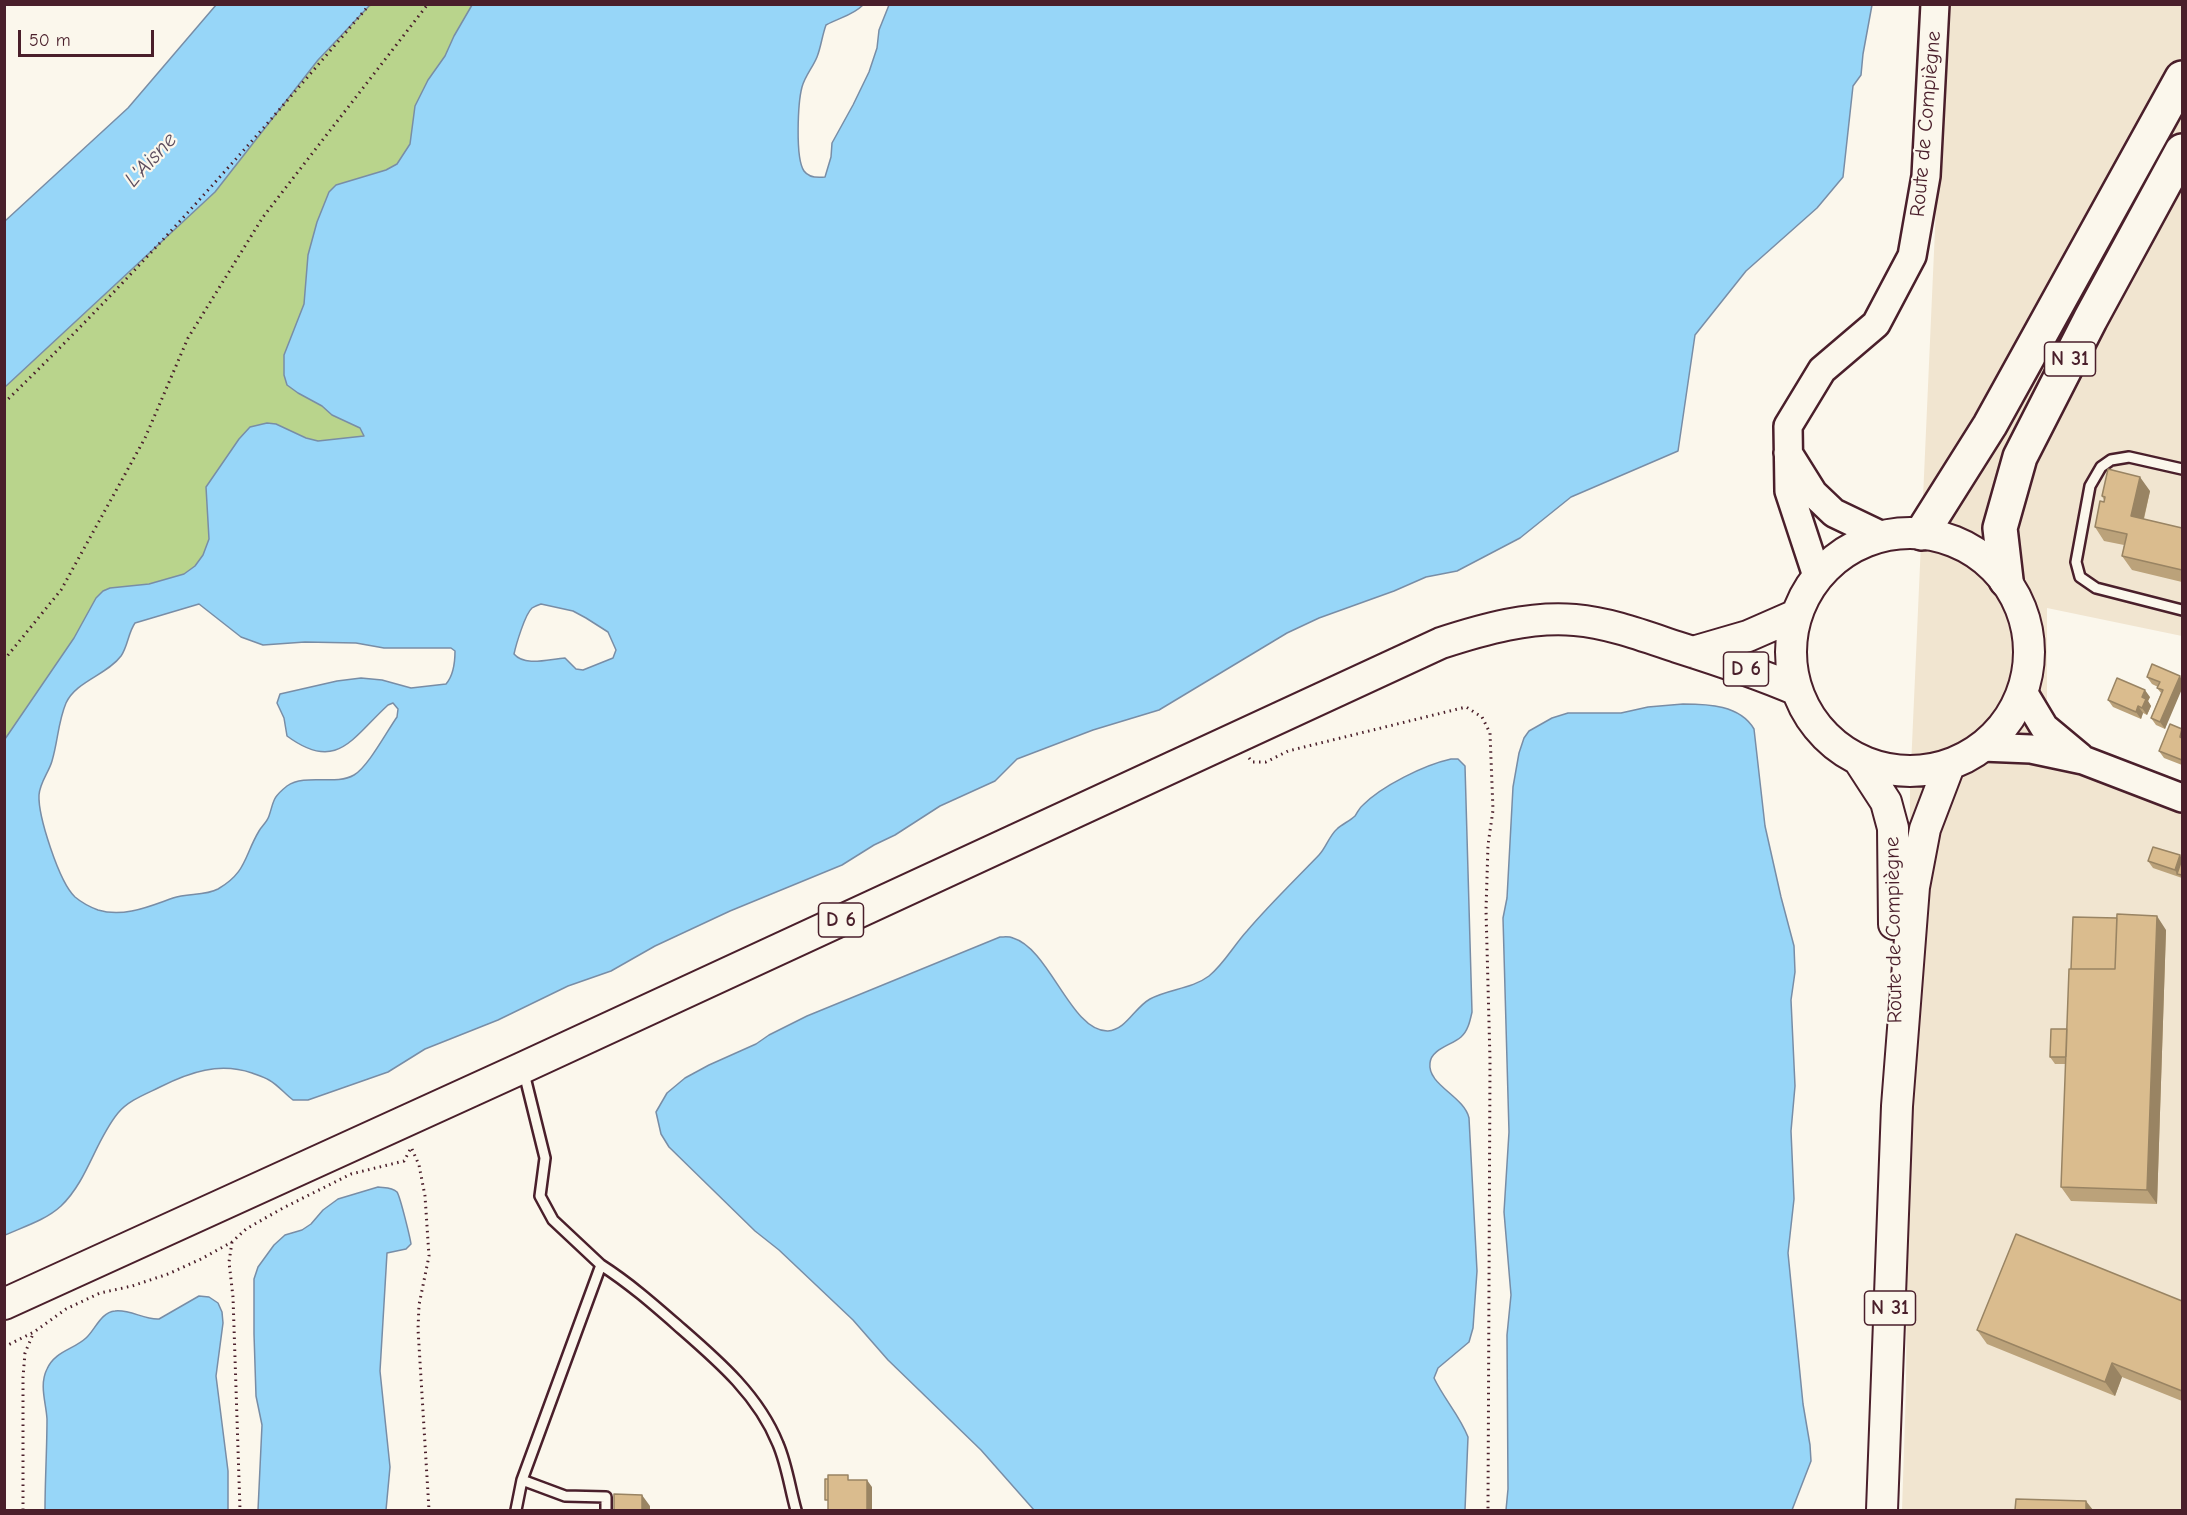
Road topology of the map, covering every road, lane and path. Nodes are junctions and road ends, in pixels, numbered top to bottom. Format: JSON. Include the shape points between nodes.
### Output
{"nodes":[{"id":1,"x":370,"y":4,"type":"edge"},
{"id":2,"x":428,"y":4,"type":"edge"},
{"id":3,"x":1935,"y":4,"type":"edge"},
{"id":4,"x":2182,"y":78,"type":"edge"},
{"id":5,"x":2182,"y":151,"type":"edge"},
{"id":6,"x":4,"y":403,"type":"edge"},
{"id":7,"x":1788,"y":452,"type":"junction"},
{"id":8,"x":2182,"y":469,"type":"edge"},
{"id":9,"x":1922,"y":533,"type":"junction"},
{"id":10,"x":1881,"y":535,"type":"junction"},
{"id":11,"x":1817,"y":576,"type":"junction"},
{"id":12,"x":2006,"y":580,"type":"junction"},
{"id":13,"x":2182,"y":610,"type":"edge"},
{"id":14,"x":1796,"y":615,"type":"junction"},
{"id":15,"x":1693,"y":652,"type":"junction"},
{"id":16,"x":4,"y":660,"type":"edge"},
{"id":17,"x":1797,"y":690,"type":"junction"},
{"id":18,"x":2023,"y":692,"type":"junction"},
{"id":19,"x":1240,"y":735,"type":"junction"},
{"id":20,"x":1982,"y":747,"type":"junction"},
{"id":21,"x":2083,"y":760,"type":"junction"},
{"id":22,"x":1860,"y":762,"type":"junction"},
{"id":23,"x":1949,"y":766,"type":"junction"},
{"id":24,"x":2182,"y":798,"type":"edge"},
{"id":25,"x":522,"y":1068,"type":"junction"},
{"id":26,"x":1897,"y":1106,"type":"junction"},
{"id":27,"x":232,"y":1242,"type":"junction"},
{"id":28,"x":601,"y":1265,"type":"junction"},
{"id":29,"x":4,"y":1304,"type":"edge"},
{"id":30,"x":34,"y":1332,"type":"junction"},
{"id":31,"x":4,"y":1347,"type":"edge"},
{"id":32,"x":522,"y":1480,"type":"junction"},
{"id":33,"x":23,"y":1510,"type":"edge"},
{"id":34,"x":240,"y":1510,"type":"edge"},
{"id":35,"x":429,"y":1510,"type":"edge"},
{"id":36,"x":516,"y":1510,"type":"edge"},
{"id":37,"x":606,"y":1510,"type":"edge"},
{"id":38,"x":796,"y":1510,"type":"edge"},
{"id":39,"x":1488,"y":1510,"type":"edge"},
{"id":40,"x":1882,"y":1510,"type":"edge"}],
"edges":[{"from":1,"to":6,"type":"path","via":[[164,240]]},
{"from":2,"to":16,"type":"path","via":[[263,217],[188,338],[145,438],[61,590]]},
{"from":3,"to":7,"type":"main road","name":"Route de Compiègne","via":[[1926,176],[1912,256],[1876,324],[1822,370],[1788,426]]},
{"from":4,"to":9,"type":"highway","number":"N 31","via":[[1990,425]]},
{"from":5,"to":12,"type":"highway","number":"N 31","via":[[2020,457],[2000,528]]},
{"from":7,"to":10,"type":"main road","via":[[1813,493],[1834,513]]},
{"from":7,"to":11,"type":"main road","name":"Route de Compiègne","via":[[1789,491]]},
{"from":8,"to":13,"type":"lane","via":[[2129,457],[2111,459],[2101,467],[2090,486],[2076,562],[2080,577],[2097,588]]},
{"from":9,"to":10,"type":"main road"},
{"from":9,"to":12,"type":"main road","via":[[1969,548]]},
{"from":10,"to":11,"type":"main road","via":[[1849,549]]},
{"from":11,"to":14,"type":"main road"},
{"from":12,"to":18,"type":"main road","via":[[2024,615],[2030,654]]},
{"from":14,"to":15,"type":"main road","number":"D 6","via":[[1748,636]]},
{"from":14,"to":17,"type":"main road","via":[[1790,654]]},
{"from":15,"to":17,"type":"main road","number":"D 6","via":[[1752,670]]},
{"from":15,"to":19,"type":"main road","number":"D 6","via":[[1628,631],[1575,620],[1487,628],[1441,643]]},
{"from":17,"to":22,"type":"main road","via":[[1822,734]]},
{"from":18,"to":20,"type":"main road","via":[[2010,719]]},
{"from":18,"to":21,"type":"main road","via":[[2044,727]]},
{"from":19,"to":25,"type":"main road","number":"D 6"},
{"from":19,"to":39,"type":"path","via":[[1252,762],[1266,762],[1288,751],[1466,707],[1482,717],[1490,733],[1493,810],[1486,910],[1490,1060]]},
{"from":20,"to":21,"type":"main road","via":[[2031,749]]},
{"from":20,"to":23,"type":"main road"},
{"from":21,"to":24,"type":"main road"},
{"from":22,"to":23,"type":"main road","via":[[1904,772]]},
{"from":22,"to":26,"type":"main road","name":"Route de Compiègne","number":"N 31","via":[[1886,802],[1893,828]]},
{"from":23,"to":26,"type":"main road","name":"Route de Compiègne","number":"N 31","via":[[1924,829],[1914,887]]},
{"from":25,"to":28,"type":"lane","via":[[545,1158],[540,1196],[553,1220]]},
{"from":25,"to":29,"type":"main road","number":"D 6"},
{"from":26,"to":40,"type":"main road","name":"Route de Compiègne","number":"N 31"},
{"from":27,"to":30,"type":"path","via":[[168,1274],[100,1293],[66,1309]]},
{"from":27,"to":34,"type":"path","via":[[229,1262]]},
{"from":27,"to":35,"type":"path","via":[[255,1223],[351,1174],[404,1161],[411,1148],[419,1165],[429,1256],[417,1329]]},
{"from":28,"to":32,"type":"lane"},
{"from":28,"to":38,"type":"lane","via":[[630,1284],[726,1367],[779,1445]]},
{"from":30,"to":31,"type":"path"},
{"from":30,"to":33,"type":"path","via":[[25,1353],[23,1377]]},
{"from":32,"to":36,"type":"lane"},
{"from":32,"to":37,"type":"lane","via":[[565,1496],[606,1497]]}]}
